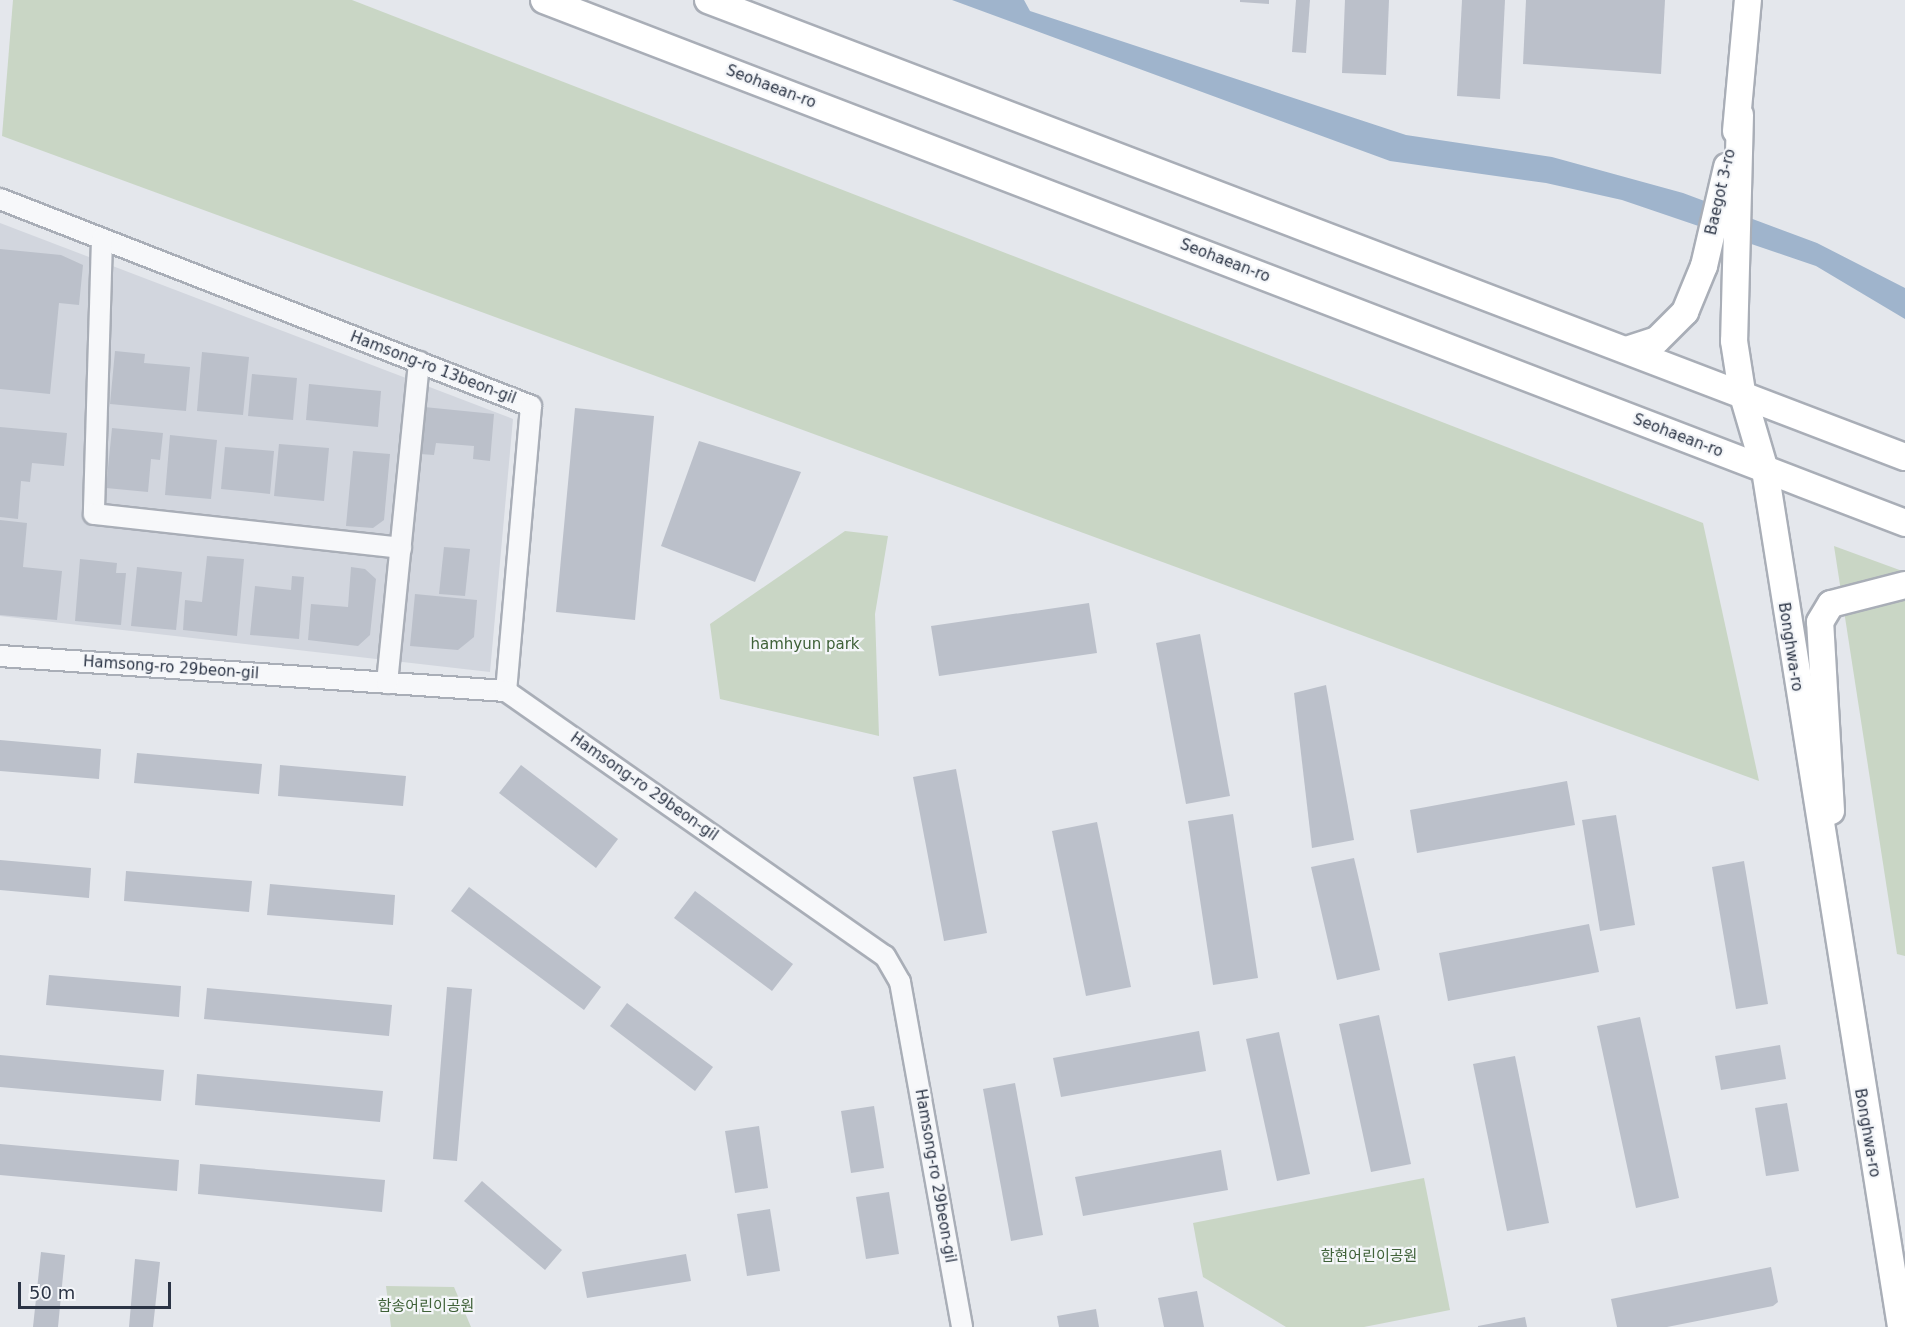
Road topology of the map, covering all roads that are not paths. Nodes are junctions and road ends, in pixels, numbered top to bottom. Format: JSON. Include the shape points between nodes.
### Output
{"nodes":[{"id":1,"x":544,"y":0,"type":"edge"},
{"id":2,"x":708,"y":0,"type":"edge"},
{"id":3,"x":1748,"y":0,"type":"edge"},
{"id":4,"x":1740,"y":116,"type":"junction"},
{"id":5,"x":0,"y":199,"type":"edge"},
{"id":6,"x":102,"y":239,"type":"junction"},
{"id":7,"x":1629,"y":349,"type":"junction"},
{"id":8,"x":419,"y":362,"type":"junction"},
{"id":9,"x":1742,"y":392,"type":"junction"},
{"id":10,"x":1905,"y":457,"type":"edge"},
{"id":11,"x":1765,"y":470,"type":"junction"},
{"id":12,"x":1905,"y":523,"type":"edge"},
{"id":13,"x":401,"y":548,"type":"junction"},
{"id":14,"x":1905,"y":585,"type":"edge"},
{"id":15,"x":0,"y":656,"type":"edge"},
{"id":16,"x":387,"y":683,"type":"junction"},
{"id":17,"x":506,"y":691,"type":"junction"},
{"id":18,"x":1830,"y":904,"type":"junction"},
{"id":19,"x":962,"y":1327,"type":"edge"},
{"id":20,"x":1901,"y":1327,"type":"edge"}],
"edges":[{"from":1,"to":11,"type":"main road","name":"Seohaean-ro"},
{"from":2,"to":7,"type":"main road"},
{"from":3,"to":4,"type":"main road","name":"Baegot 3-ro"},
{"from":4,"to":7,"type":"main road","name":"Baegot 3-ro","via":[[1711,235],[1685,312],[1657,340]]},
{"from":4,"to":9,"type":"main road","via":[[1734,341]]},
{"from":5,"to":6,"type":"street","name":"Hamsong-ro 13beon-gil"},
{"from":6,"to":8,"type":"street","name":"Hamsong-ro 13beon-gil"},
{"from":6,"to":13,"type":"street","via":[[94,514]]},
{"from":7,"to":9,"type":"main road"},
{"from":8,"to":13,"type":"street"},
{"from":8,"to":17,"type":"street","name":"Hamsong-ro 13beon-gil","via":[[531,406]]},
{"from":9,"to":10,"type":"main road"},
{"from":9,"to":11,"type":"main road","name":"Bonghwa-ro"},
{"from":11,"to":12,"type":"main road","name":"Seohaean-ro"},
{"from":11,"to":18,"type":"main road","name":"Bonghwa-ro"},
{"from":13,"to":16,"type":"street"},
{"from":14,"to":18,"type":"main road","name":"Bonghwa-ro","via":[[1831,604],[1820,622]]},
{"from":15,"to":16,"type":"street","name":"Hamsong-ro 29beon-gil"},
{"from":16,"to":17,"type":"street","name":"Hamsong-ro 29beon-gil"},
{"from":17,"to":19,"type":"street","name":"Hamsong-ro 29beon-gil","via":[[885,956],[900,982]]},
{"from":18,"to":20,"type":"main road","name":"Bonghwa-ro"}]}
